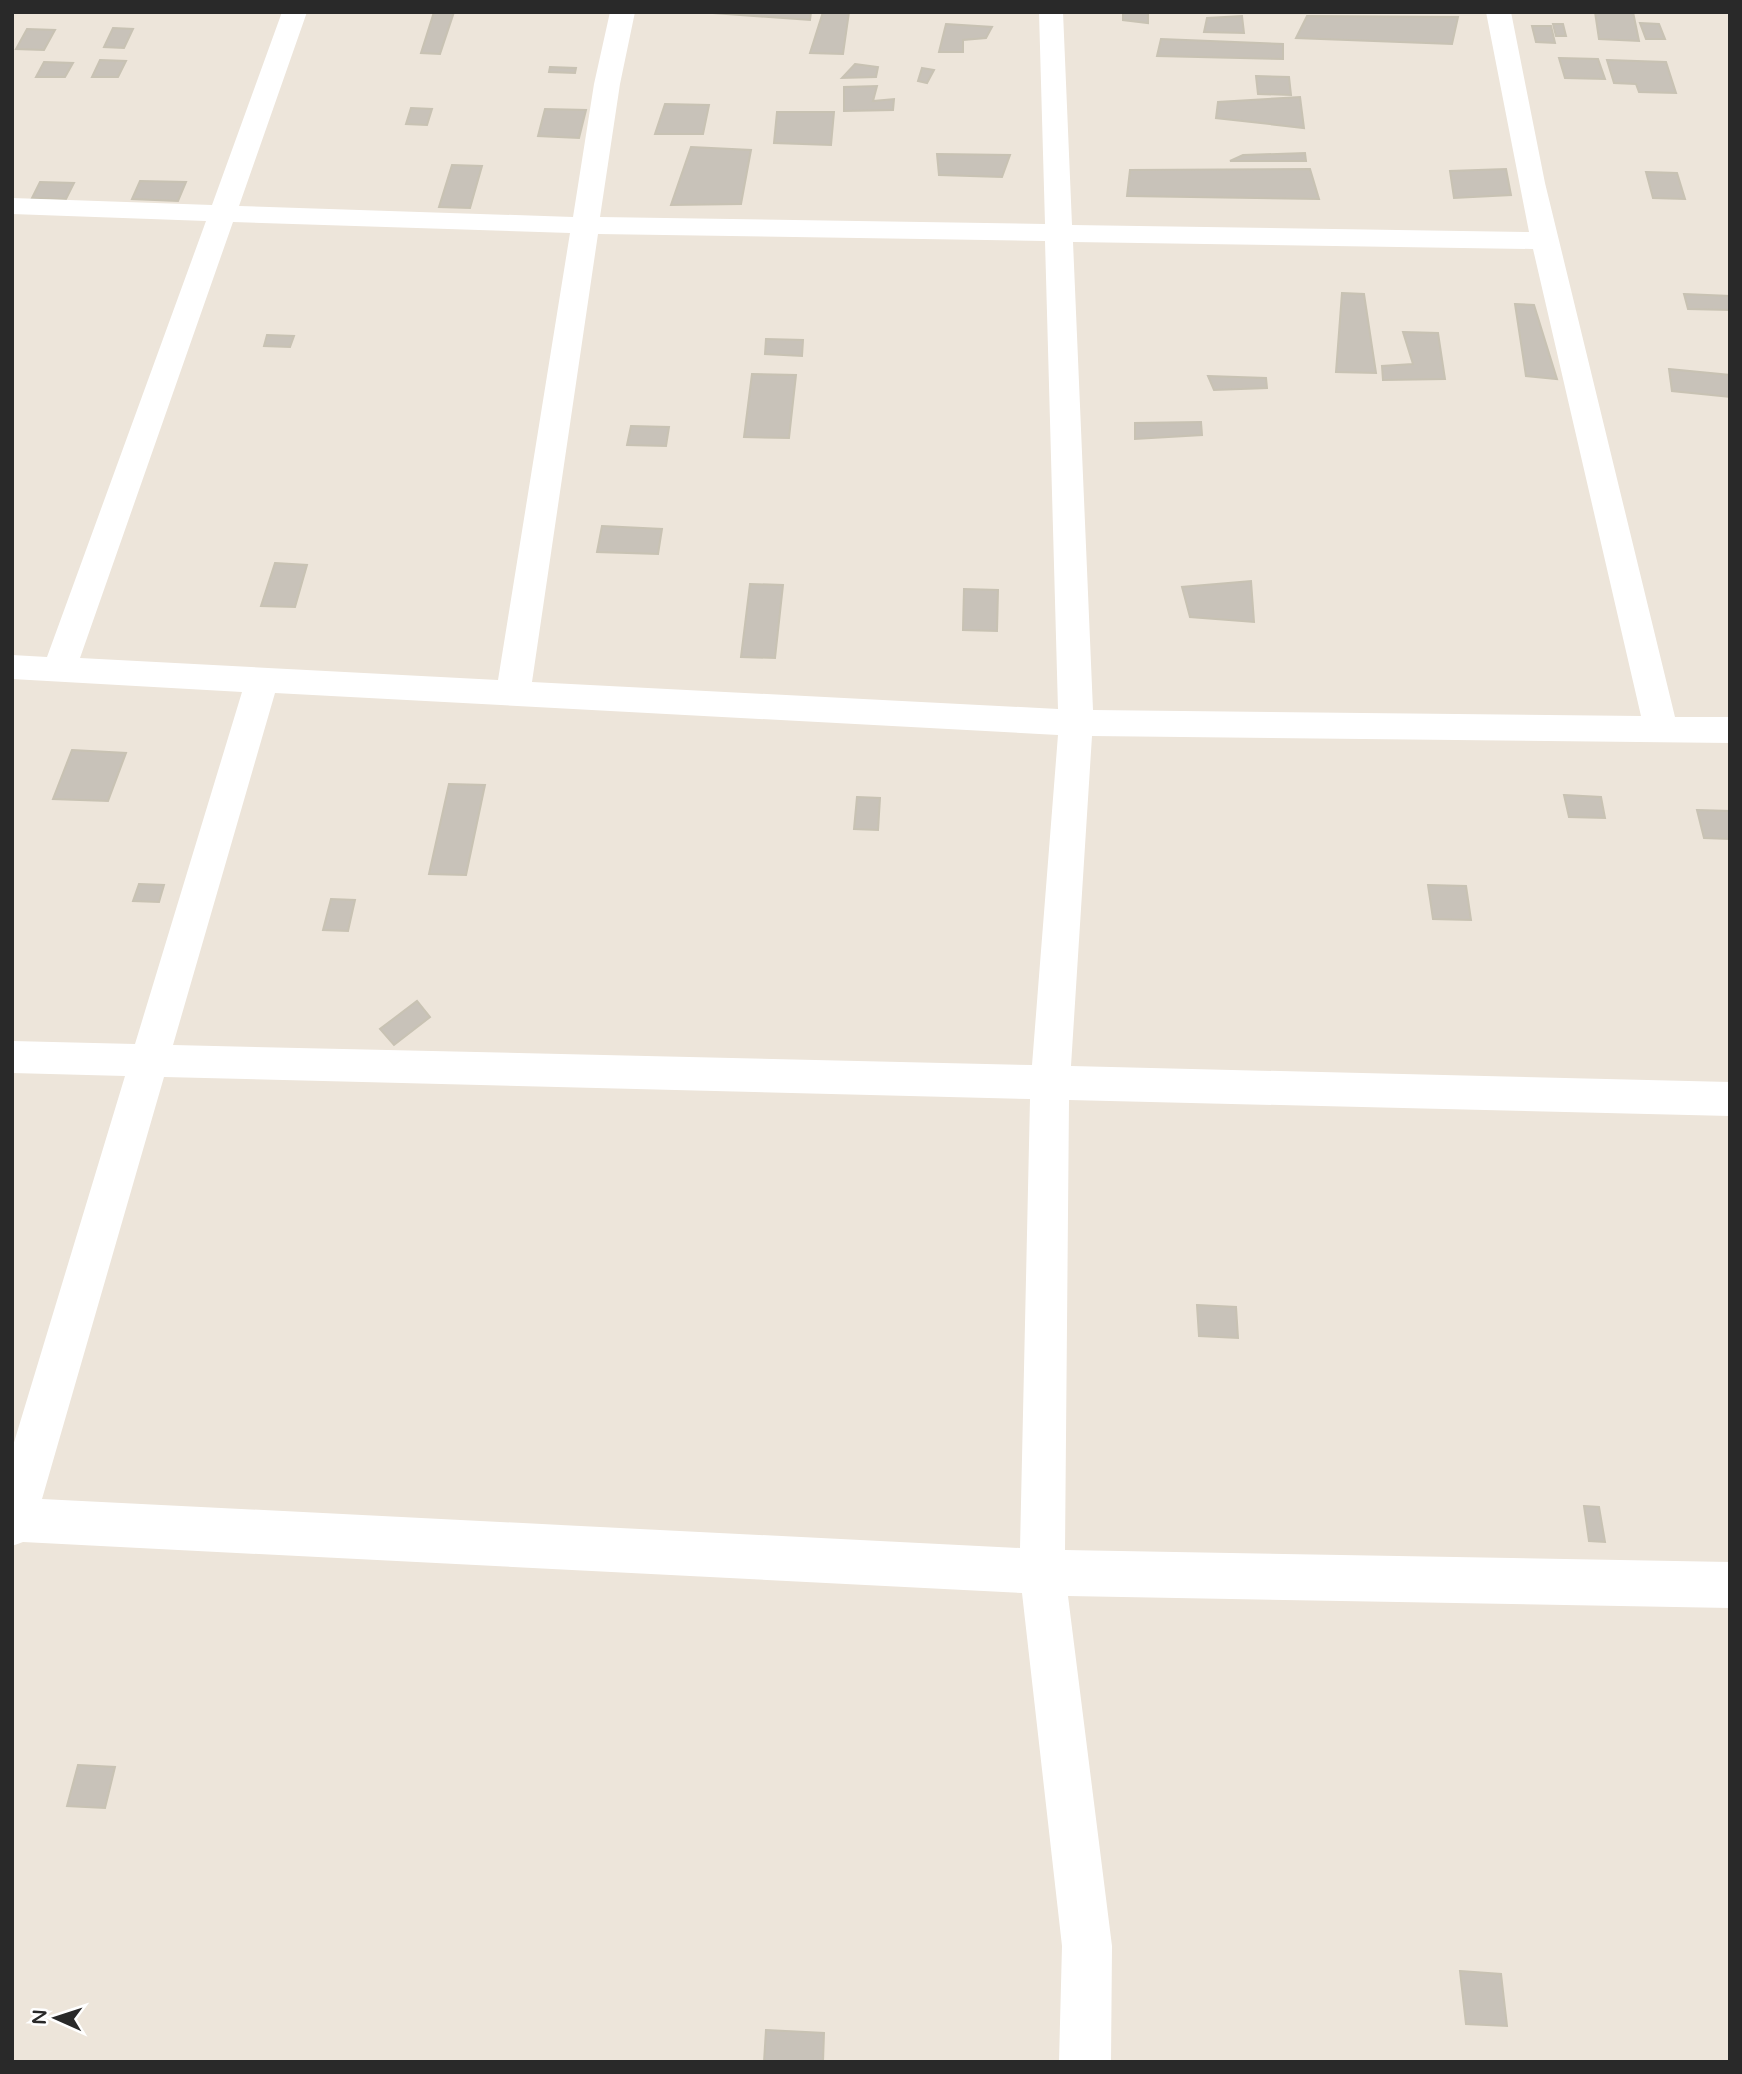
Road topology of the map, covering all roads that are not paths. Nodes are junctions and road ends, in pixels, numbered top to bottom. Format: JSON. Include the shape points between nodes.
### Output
{"nodes":[{"id":1,"x":295,"y":12,"type":"edge"},
{"id":2,"x":623,"y":12,"type":"edge"},
{"id":3,"x":1051,"y":12,"type":"edge"},
{"id":4,"x":1498,"y":12,"type":"edge"},
{"id":5,"x":12,"y":206,"type":"edge"},
{"id":6,"x":223,"y":214,"type":"junction"},
{"id":7,"x":585,"y":225,"type":"junction"},
{"id":8,"x":1059,"y":233,"type":"junction"},
{"id":9,"x":1545,"y":241,"type":"junction"},
{"id":10,"x":12,"y":667,"type":"edge"},
{"id":11,"x":59,"y":669,"type":"junction"},
{"id":12,"x":262,"y":680,"type":"junction"},
{"id":13,"x":513,"y":692,"type":"junction"},
{"id":14,"x":1076,"y":723,"type":"junction"},
{"id":15,"x":1661,"y":729,"type":"junction"},
{"id":16,"x":1730,"y":730,"type":"edge"},
{"id":17,"x":12,"y":1057,"type":"edge"},
{"id":18,"x":149,"y":1060,"type":"junction"},
{"id":19,"x":1050,"y":1082,"type":"junction"},
{"id":20,"x":1730,"y":1099,"type":"edge"},
{"id":21,"x":13,"y":1521,"type":"edge"},
{"id":22,"x":1042,"y":1572,"type":"junction"},
{"id":23,"x":1730,"y":1585,"type":"edge"},
{"id":24,"x":1085,"y":2062,"type":"edge"}],
"edges":[{"from":1,"to":6,"type":"street"},
{"from":2,"to":7,"type":"street"},
{"from":3,"to":8,"type":"street"},
{"from":4,"to":9,"type":"street"},
{"from":5,"to":6,"type":"street"},
{"from":6,"to":7,"type":"street"},
{"from":6,"to":11,"type":"street"},
{"from":7,"to":8,"type":"street"},
{"from":7,"to":13,"type":"street"},
{"from":8,"to":9,"type":"street"},
{"from":8,"to":14,"type":"street"},
{"from":9,"to":15,"type":"street"},
{"from":10,"to":11,"type":"street"},
{"from":11,"to":12,"type":"street"},
{"from":12,"to":13,"type":"street"},
{"from":12,"to":18,"type":"street"},
{"from":13,"to":14,"type":"street"},
{"from":14,"to":15,"type":"street"},
{"from":14,"to":19,"type":"street"},
{"from":15,"to":16,"type":"street"},
{"from":17,"to":18,"type":"street"},
{"from":18,"to":19,"type":"street"},
{"from":18,"to":21,"type":"street"},
{"from":19,"to":20,"type":"street"},
{"from":19,"to":22,"type":"street"},
{"from":21,"to":22,"type":"street"},
{"from":22,"to":23,"type":"street"},
{"from":22,"to":24,"type":"street","via":[[1087,1946]]}]}
